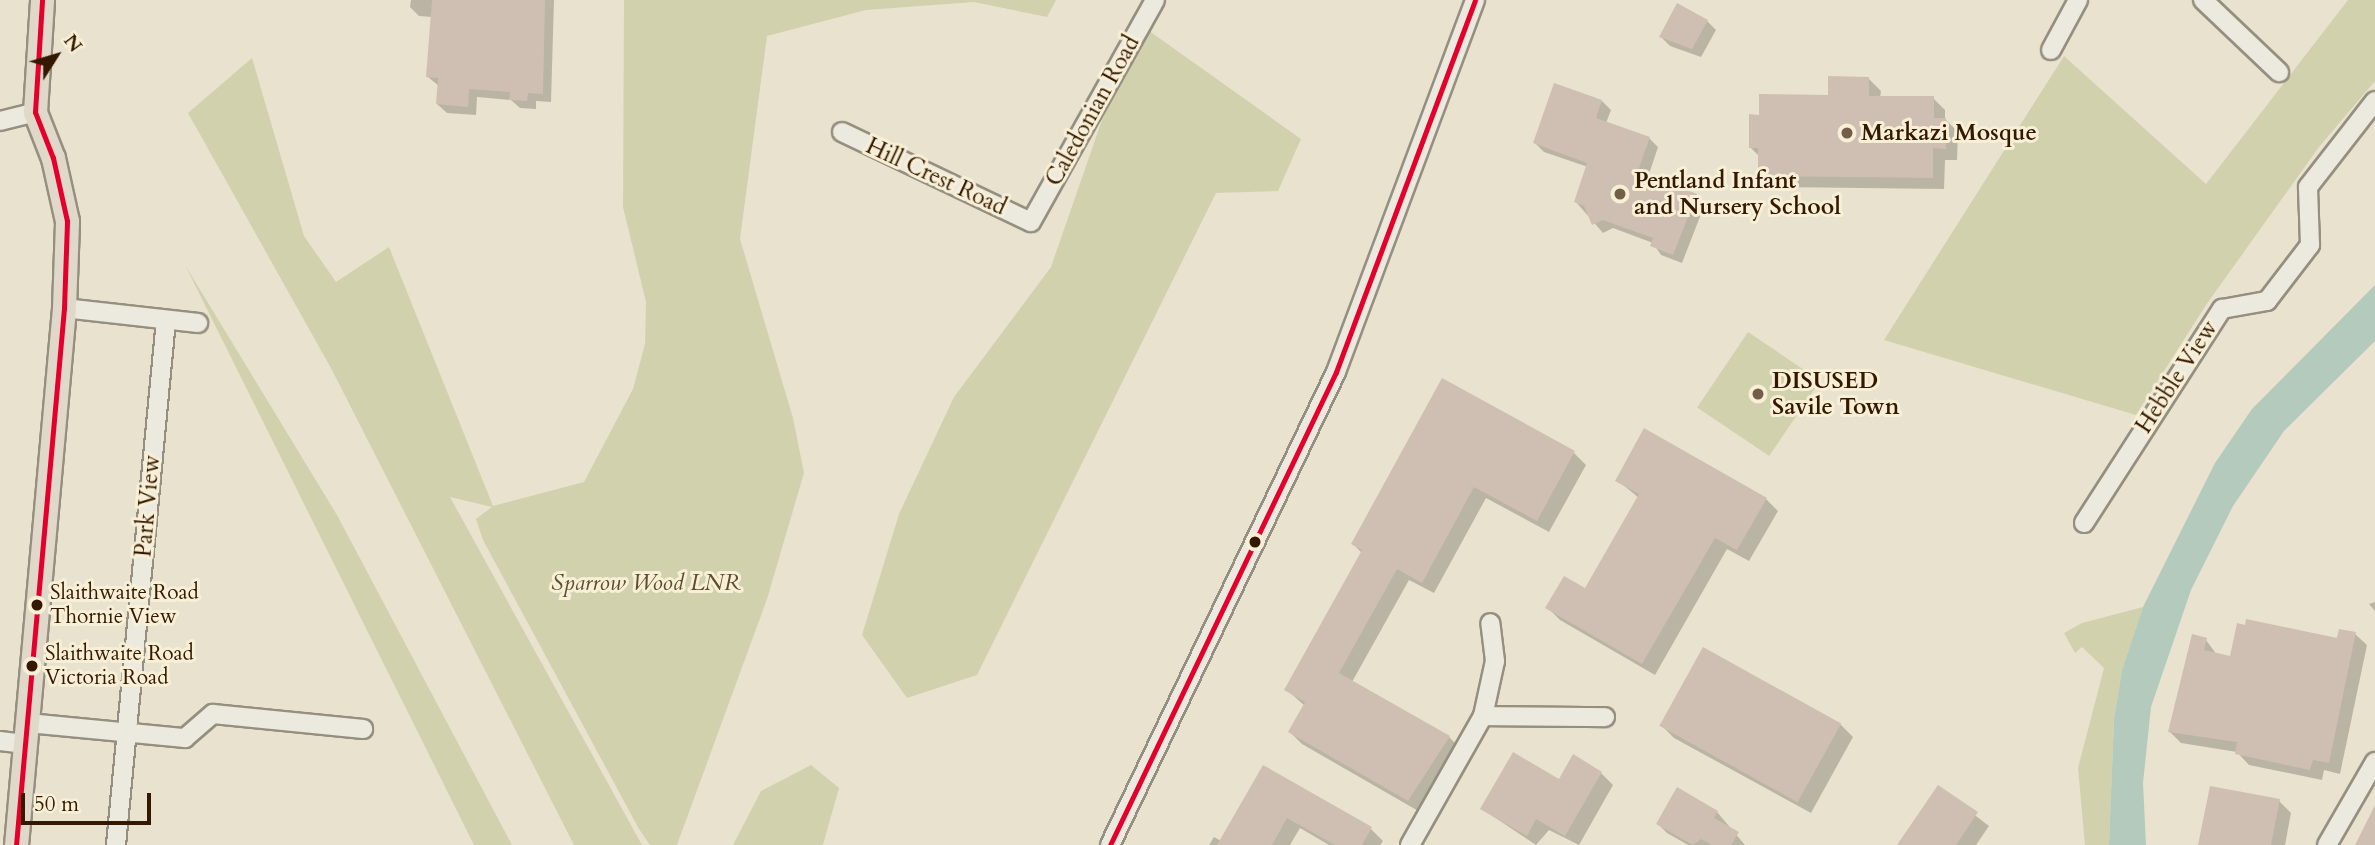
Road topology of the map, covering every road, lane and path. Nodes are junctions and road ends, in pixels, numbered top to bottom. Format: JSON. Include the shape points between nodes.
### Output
{"nodes":[{"id":1,"x":1155,"y":0,"type":"edge"},
{"id":2,"x":1475,"y":0,"type":"edge"},
{"id":3,"x":2078,"y":0,"type":"edge"},
{"id":4,"x":2203,"y":0,"type":"edge"},
{"id":5,"x":41,"y":7,"type":"edge"},
{"id":6,"x":2051,"y":50,"type":"dead end"},
{"id":7,"x":2279,"y":72,"type":"dead end"},
{"id":8,"x":2375,"y":101,"type":"edge"},
{"id":9,"x":35,"y":112,"type":"junction"},
{"id":10,"x":0,"y":121,"type":"edge"},
{"id":11,"x":842,"y":132,"type":"dead end"},
{"id":12,"x":1031,"y":222,"type":"joint"},
{"id":13,"x":64,"y":307,"type":"junction"},
{"id":14,"x":166,"y":320,"type":"junction"},
{"id":15,"x":198,"y":323,"type":"dead end"},
{"id":16,"x":2084,"y":523,"type":"dead end"},
{"id":17,"x":1490,"y":623,"type":"dead end"},
{"id":18,"x":1483,"y":716,"type":"junction"},
{"id":19,"x":1605,"y":717,"type":"dead end"},
{"id":20,"x":363,"y":729,"type":"dead end"},
{"id":21,"x":27,"y":733,"type":"junction"},
{"id":22,"x":126,"y":734,"type":"junction"},
{"id":23,"x":0,"y":741,"type":"edge"},
{"id":24,"x":2375,"y":762,"type":"edge"},
{"id":25,"x":16,"y":845,"type":"edge"},
{"id":26,"x":116,"y":845,"type":"edge"},
{"id":27,"x":1110,"y":845,"type":"edge"},
{"id":28,"x":1410,"y":845,"type":"edge"},
{"id":29,"x":2327,"y":845,"type":"edge"}],
"edges":[{"from":1,"to":12,"type":"street","name":"Caledonian Road"},
{"from":2,"to":27,"type":"street","via":[[1336,372]]},
{"from":3,"to":6,"type":"street"},
{"from":4,"to":7,"type":"street"},
{"from":5,"to":9,"type":"main road"},
{"from":8,"to":16,"type":"street","name":"Hebble View","via":[[2308,187],[2310,245],[2267,301],[2222,309]]},
{"from":9,"to":10,"type":"street"},
{"from":9,"to":13,"type":"main road","via":[[53,158],[67,221]]},
{"from":11,"to":12,"type":"street","name":"Hill Crest Road"},
{"from":13,"to":14,"type":"street"},
{"from":13,"to":21,"type":"main road"},
{"from":14,"to":15,"type":"street"},
{"from":14,"to":22,"type":"street","name":"Park View"},
{"from":17,"to":18,"type":"street","via":[[1495,661]]},
{"from":18,"to":19,"type":"street"},
{"from":18,"to":28,"type":"street"},
{"from":20,"to":22,"type":"street","via":[[213,714],[185,738]]},
{"from":21,"to":22,"type":"street"},
{"from":21,"to":23,"type":"street"},
{"from":21,"to":25,"type":"main road"},
{"from":22,"to":26,"type":"street","name":"Park View"},
{"from":24,"to":29,"type":"street"}]}
